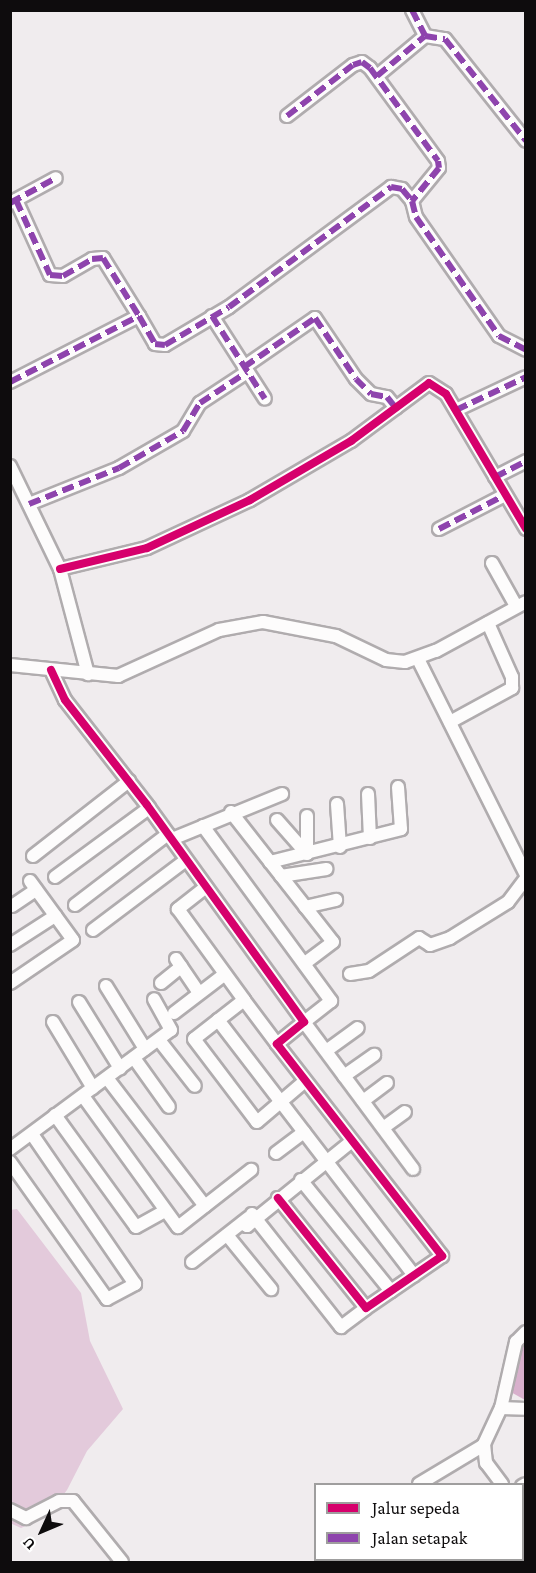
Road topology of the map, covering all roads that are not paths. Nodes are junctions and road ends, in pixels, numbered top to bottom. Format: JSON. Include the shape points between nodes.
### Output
{"nodes":[{"id":1,"x":411,"y":10,"type":"edge"},
{"id":2,"x":425,"y":36,"type":"junction"},
{"id":3,"x":377,"y":76,"type":"junction"},
{"id":4,"x":287,"y":116,"type":"dead end"},
{"id":5,"x":525,"y":141,"type":"edge"},
{"id":6,"x":56,"y":178,"type":"dead end"},
{"id":7,"x":13,"y":201,"type":"edge"},
{"id":8,"x":412,"y":201,"type":"junction"},
{"id":9,"x":139,"y":316,"type":"junction"},
{"id":10,"x":212,"y":316,"type":"junction"},
{"id":11,"x":525,"y":350,"type":"edge"},
{"id":12,"x":246,"y":370,"type":"junction"},
{"id":13,"x":525,"y":377,"type":"edge"},
{"id":14,"x":10,"y":382,"type":"edge"},
{"id":15,"x":265,"y":399,"type":"dead end"},
{"id":16,"x":396,"y":408,"type":"junction"},
{"id":17,"x":456,"y":410,"type":"junction"},
{"id":18,"x":525,"y":461,"type":"edge"},
{"id":19,"x":10,"y":466,"type":"edge"},
{"id":20,"x":495,"y":477,"type":"junction"},
{"id":21,"x":505,"y":495,"type":"junction"},
{"id":22,"x":29,"y":504,"type":"junction"},
{"id":23,"x":439,"y":529,"type":"dead end"},
{"id":24,"x":525,"y":529,"type":"edge"},
{"id":25,"x":492,"y":563,"type":"dead end"},
{"id":26,"x":60,"y":569,"type":"junction"},
{"id":27,"x":521,"y":604,"type":"edge"},
{"id":28,"x":488,"y":623,"type":"junction"},
{"id":29,"x":417,"y":659,"type":"junction"},
{"id":30,"x":10,"y":665,"type":"edge"},
{"id":31,"x":51,"y":670,"type":"junction"},
{"id":32,"x":88,"y":674,"type":"junction"},
{"id":33,"x":450,"y":722,"type":"junction"},
{"id":34,"x":129,"y":781,"type":"junction"},
{"id":35,"x":398,"y":787,"type":"dead end"},
{"id":36,"x":282,"y":794,"type":"dead end"},
{"id":37,"x":368,"y":794,"type":"dead end"},
{"id":38,"x":337,"y":804,"type":"dead end"},
{"id":39,"x":149,"y":808,"type":"junction"},
{"id":40,"x":231,"y":813,"type":"junction"},
{"id":41,"x":307,"y":816,"type":"dead end"},
{"id":42,"x":277,"y":820,"type":"dead end"},
{"id":43,"x":203,"y":826,"type":"junction"},
{"id":44,"x":307,"y":833,"type":"junction"},
{"id":45,"x":170,"y":837,"type":"junction"},
{"id":46,"x":292,"y":837,"type":"junction"},
{"id":47,"x":370,"y":838,"type":"junction"},
{"id":48,"x":339,"y":847,"type":"junction"},
{"id":49,"x":307,"y":854,"type":"junction"},
{"id":50,"x":33,"y":856,"type":"dead end"},
{"id":51,"x":186,"y":860,"type":"junction"},
{"id":52,"x":270,"y":862,"type":"junction"},
{"id":53,"x":326,"y":869,"type":"dead end"},
{"id":54,"x":281,"y":876,"type":"junction"},
{"id":55,"x":525,"y":876,"type":"edge"},
{"id":56,"x":55,"y":877,"type":"dead end"},
{"id":57,"x":206,"y":887,"type":"junction"},
{"id":58,"x":336,"y":900,"type":"dead end"},
{"id":59,"x":75,"y":905,"type":"dead end"},
{"id":60,"x":12,"y":906,"type":"edge"},
{"id":61,"x":305,"y":907,"type":"junction"},
{"id":62,"x":55,"y":916,"type":"junction"},
{"id":63,"x":93,"y":930,"type":"dead end"},
{"id":64,"x":10,"y":945,"type":"edge"},
{"id":65,"x":304,"y":964,"type":"junction"},
{"id":66,"x":225,"y":974,"type":"junction"},
{"id":67,"x":350,"y":974,"type":"dead end"},
{"id":68,"x":10,"y":983,"type":"edge"},
{"id":69,"x":161,"y":983,"type":"dead end"},
{"id":70,"x":106,"y":986,"type":"dead end"},
{"id":71,"x":199,"y":993,"type":"junction"},
{"id":72,"x":154,"y":999,"type":"dead end"},
{"id":73,"x":244,"y":1000,"type":"junction"},
{"id":74,"x":79,"y":1002,"type":"dead end"},
{"id":75,"x":174,"y":1013,"type":"dead end"},
{"id":76,"x":218,"y":1020,"type":"junction"},
{"id":77,"x":53,"y":1022,"type":"dead end"},
{"id":78,"x":304,"y":1022,"type":"junction"},
{"id":79,"x":357,"y":1028,"type":"dead end"},
{"id":80,"x":159,"y":1040,"type":"junction"},
{"id":81,"x":277,"y":1044,"type":"junction"},
{"id":82,"x":145,"y":1049,"type":"junction"},
{"id":83,"x":326,"y":1051,"type":"junction"},
{"id":84,"x":374,"y":1055,"type":"dead end"},
{"id":85,"x":134,"y":1058,"type":"junction"},
{"id":86,"x":120,"y":1068,"type":"junction"},
{"id":87,"x":344,"y":1076,"type":"junction"},
{"id":88,"x":107,"y":1078,"type":"junction"},
{"id":89,"x":306,"y":1081,"type":"junction"},
{"id":90,"x":387,"y":1083,"type":"dead end"},
{"id":91,"x":195,"y":1086,"type":"dead end"},
{"id":92,"x":88,"y":1092,"type":"junction"},
{"id":93,"x":281,"y":1101,"type":"junction"},
{"id":94,"x":363,"y":1101,"type":"junction"},
{"id":95,"x":169,"y":1107,"type":"dead end"},
{"id":96,"x":405,"y":1112,"type":"dead end"},
{"id":97,"x":55,"y":1115,"type":"junction"},
{"id":98,"x":383,"y":1128,"type":"junction"},
{"id":99,"x":304,"y":1132,"type":"junction"},
{"id":100,"x":32,"y":1134,"type":"junction"},
{"id":101,"x":352,"y":1140,"type":"junction"},
{"id":102,"x":10,"y":1149,"type":"edge"},
{"id":103,"x":276,"y":1153,"type":"dead end"},
{"id":104,"x":327,"y":1161,"type":"junction"},
{"id":105,"x":10,"y":1162,"type":"edge"},
{"id":106,"x":413,"y":1169,"type":"dead end"},
{"id":107,"x":251,"y":1170,"type":"dead end"},
{"id":108,"x":301,"y":1180,"type":"junction"},
{"id":109,"x":278,"y":1198,"type":"junction"},
{"id":110,"x":205,"y":1206,"type":"junction"},
{"id":111,"x":165,"y":1210,"type":"junction"},
{"id":112,"x":254,"y":1217,"type":"junction"},
{"id":113,"x":227,"y":1235,"type":"junction"},
{"id":114,"x":192,"y":1262,"type":"dead end"},
{"id":115,"x":414,"y":1275,"type":"junction"},
{"id":116,"x":271,"y":1290,"type":"dead end"},
{"id":117,"x":391,"y":1291,"type":"junction"},
{"id":118,"x":366,"y":1308,"type":"junction"},
{"id":119,"x":525,"y":1332,"type":"edge"},
{"id":120,"x":502,"y":1403,"type":"junction"},
{"id":121,"x":525,"y":1409,"type":"edge"},
{"id":122,"x":484,"y":1445,"type":"junction"},
{"id":123,"x":422,"y":1483,"type":"edge"},
{"id":124,"x":501,"y":1483,"type":"edge"},
{"id":125,"x":10,"y":1510,"type":"edge"},
{"id":126,"x":123,"y":1563,"type":"edge"}],
"edges":[{"from":1,"to":2,"type":"street"},
{"from":2,"to":3,"type":"street"},
{"from":2,"to":5,"type":"street","via":[[445,39],[453,46]]},
{"from":3,"to":4,"type":"street","via":[[358,63]]},
{"from":3,"to":8,"type":"street","via":[[438,161],[439,168]]},
{"from":6,"to":7,"type":"street"},
{"from":7,"to":9,"type":"street","via":[[50,275],[63,276],[92,259],[103,258]]},
{"from":8,"to":10,"type":"street","via":[[402,189],[391,187]]},
{"from":8,"to":11,"type":"street","via":[[416,217],[499,336]]},
{"from":9,"to":10,"type":"street","via":[[158,346]]},
{"from":9,"to":14,"type":"street"},
{"from":10,"to":12,"type":"street"},
{"from":12,"to":15,"type":"street"},
{"from":12,"to":16,"type":"street","via":[[315,318],[356,379],[371,394],[387,397]]},
{"from":12,"to":22,"type":"street","via":[[200,403],[183,431],[119,468]]},
{"from":13,"to":17,"type":"street"},
{"from":16,"to":17,"type":"street","via":[[429,384],[437,386]]},
{"from":16,"to":26,"type":"street","via":[[250,500],[147,548]]},
{"from":17,"to":20,"type":"street"},
{"from":18,"to":20,"type":"street"},
{"from":19,"to":22,"type":"street"},
{"from":20,"to":21,"type":"street"},
{"from":21,"to":23,"type":"street"},
{"from":21,"to":24,"type":"street"},
{"from":22,"to":26,"type":"street"},
{"from":25,"to":27,"type":"street"},
{"from":26,"to":32,"type":"street"},
{"from":27,"to":28,"type":"street"},
{"from":28,"to":29,"type":"street"},
{"from":28,"to":33,"type":"street","via":[[512,677],[512,688]]},
{"from":29,"to":32,"type":"street","via":[[396,663],[336,636],[250,622],[195,639],[118,676]]},
{"from":29,"to":33,"type":"street"},
{"from":30,"to":31,"type":"street"},
{"from":31,"to":32,"type":"street"},
{"from":31,"to":34,"type":"street","via":[[65,700]]},
{"from":33,"to":55,"type":"street"},
{"from":34,"to":39,"type":"street"},
{"from":34,"to":50,"type":"street"},
{"from":35,"to":47,"type":"street","via":[[401,829]]},
{"from":36,"to":40,"type":"street"},
{"from":37,"to":47,"type":"street"},
{"from":38,"to":48,"type":"street"},
{"from":39,"to":45,"type":"street"},
{"from":39,"to":56,"type":"street"},
{"from":40,"to":43,"type":"street"},
{"from":40,"to":52,"type":"street"},
{"from":41,"to":44,"type":"street"},
{"from":42,"to":46,"type":"street"},
{"from":43,"to":45,"type":"street"},
{"from":43,"to":65,"type":"street"},
{"from":44,"to":46,"type":"street"},
{"from":44,"to":49,"type":"street"},
{"from":45,"to":51,"type":"street"},
{"from":45,"to":59,"type":"street"},
{"from":46,"to":49,"type":"street"},
{"from":47,"to":48,"type":"street"},
{"from":48,"to":49,"type":"street"},
{"from":49,"to":52,"type":"street"},
{"from":51,"to":57,"type":"street"},
{"from":51,"to":63,"type":"street"},
{"from":52,"to":54,"type":"street"},
{"from":53,"to":54,"type":"street"},
{"from":54,"to":61,"type":"street"},
{"from":55,"to":67,"type":"street","via":[[508,902],[450,938],[430,945],[419,938],[369,971]]},
{"from":57,"to":66,"type":"street","via":[[177,909]]},
{"from":57,"to":78,"type":"street"},
{"from":58,"to":61,"type":"street"},
{"from":60,"to":62,"type":"street","via":[[33,886]]},
{"from":61,"to":65,"type":"street","via":[[333,942]]},
{"from":62,"to":64,"type":"street"},
{"from":62,"to":68,"type":"street","via":[[73,940]]},
{"from":65,"to":78,"type":"street","via":[[331,1001]]},
{"from":66,"to":71,"type":"street"},
{"from":66,"to":73,"type":"street"},
{"from":69,"to":71,"type":"street","via":[[178,963]]},
{"from":70,"to":82,"type":"street"},
{"from":71,"to":75,"type":"street"},
{"from":72,"to":80,"type":"street","via":[[171,1030]]},
{"from":73,"to":76,"type":"street"},
{"from":73,"to":81,"type":"street"},
{"from":74,"to":86,"type":"street"},
{"from":76,"to":93,"type":"street"},
{"from":76,"to":93,"type":"street","via":[[194,1039],[256,1122]]},
{"from":77,"to":92,"type":"street"},
{"from":78,"to":81,"type":"street"},
{"from":78,"to":83,"type":"street"},
{"from":79,"to":83,"type":"street"},
{"from":80,"to":82,"type":"street"},
{"from":80,"to":91,"type":"street"},
{"from":81,"to":89,"type":"street"},
{"from":82,"to":85,"type":"street"},
{"from":83,"to":87,"type":"street"},
{"from":84,"to":87,"type":"street"},
{"from":85,"to":86,"type":"street"},
{"from":85,"to":95,"type":"street"},
{"from":86,"to":88,"type":"street"},
{"from":87,"to":94,"type":"street"},
{"from":88,"to":92,"type":"street"},
{"from":88,"to":110,"type":"street"},
{"from":89,"to":93,"type":"street"},
{"from":89,"to":101,"type":"street"},
{"from":90,"to":94,"type":"street"},
{"from":92,"to":97,"type":"street"},
{"from":92,"to":111,"type":"street"},
{"from":93,"to":99,"type":"street"},
{"from":94,"to":98,"type":"street"},
{"from":96,"to":98,"type":"street"},
{"from":97,"to":100,"type":"street"},
{"from":97,"to":111,"type":"street","via":[[136,1227]]},
{"from":98,"to":106,"type":"street"},
{"from":99,"to":103,"type":"street"},
{"from":99,"to":104,"type":"street"},
{"from":100,"to":102,"type":"street"},
{"from":100,"to":105,"type":"street","via":[[135,1284],[107,1299]]},
{"from":101,"to":104,"type":"street"},
{"from":101,"to":115,"type":"street","via":[[442,1256]]},
{"from":104,"to":108,"type":"street"},
{"from":104,"to":115,"type":"street"},
{"from":107,"to":110,"type":"street"},
{"from":108,"to":109,"type":"street"},
{"from":108,"to":117,"type":"street"},
{"from":109,"to":112,"type":"street"},
{"from":109,"to":118,"type":"street"},
{"from":110,"to":111,"type":"street","via":[[178,1227]]},
{"from":112,"to":113,"type":"street","via":[[247,1226],[242,1223]]},
{"from":112,"to":118,"type":"street","via":[[340,1327]]},
{"from":113,"to":114,"type":"street"},
{"from":113,"to":116,"type":"street"},
{"from":115,"to":117,"type":"street"},
{"from":117,"to":118,"type":"street"},
{"from":119,"to":120,"type":"street","via":[[514,1349]]},
{"from":120,"to":121,"type":"street"},
{"from":120,"to":122,"type":"street"},
{"from":122,"to":123,"type":"street"},
{"from":122,"to":124,"type":"street","via":[[486,1463]]},
{"from":125,"to":126,"type":"street","via":[[26,1518],[59,1501],[73,1501]]}]}
